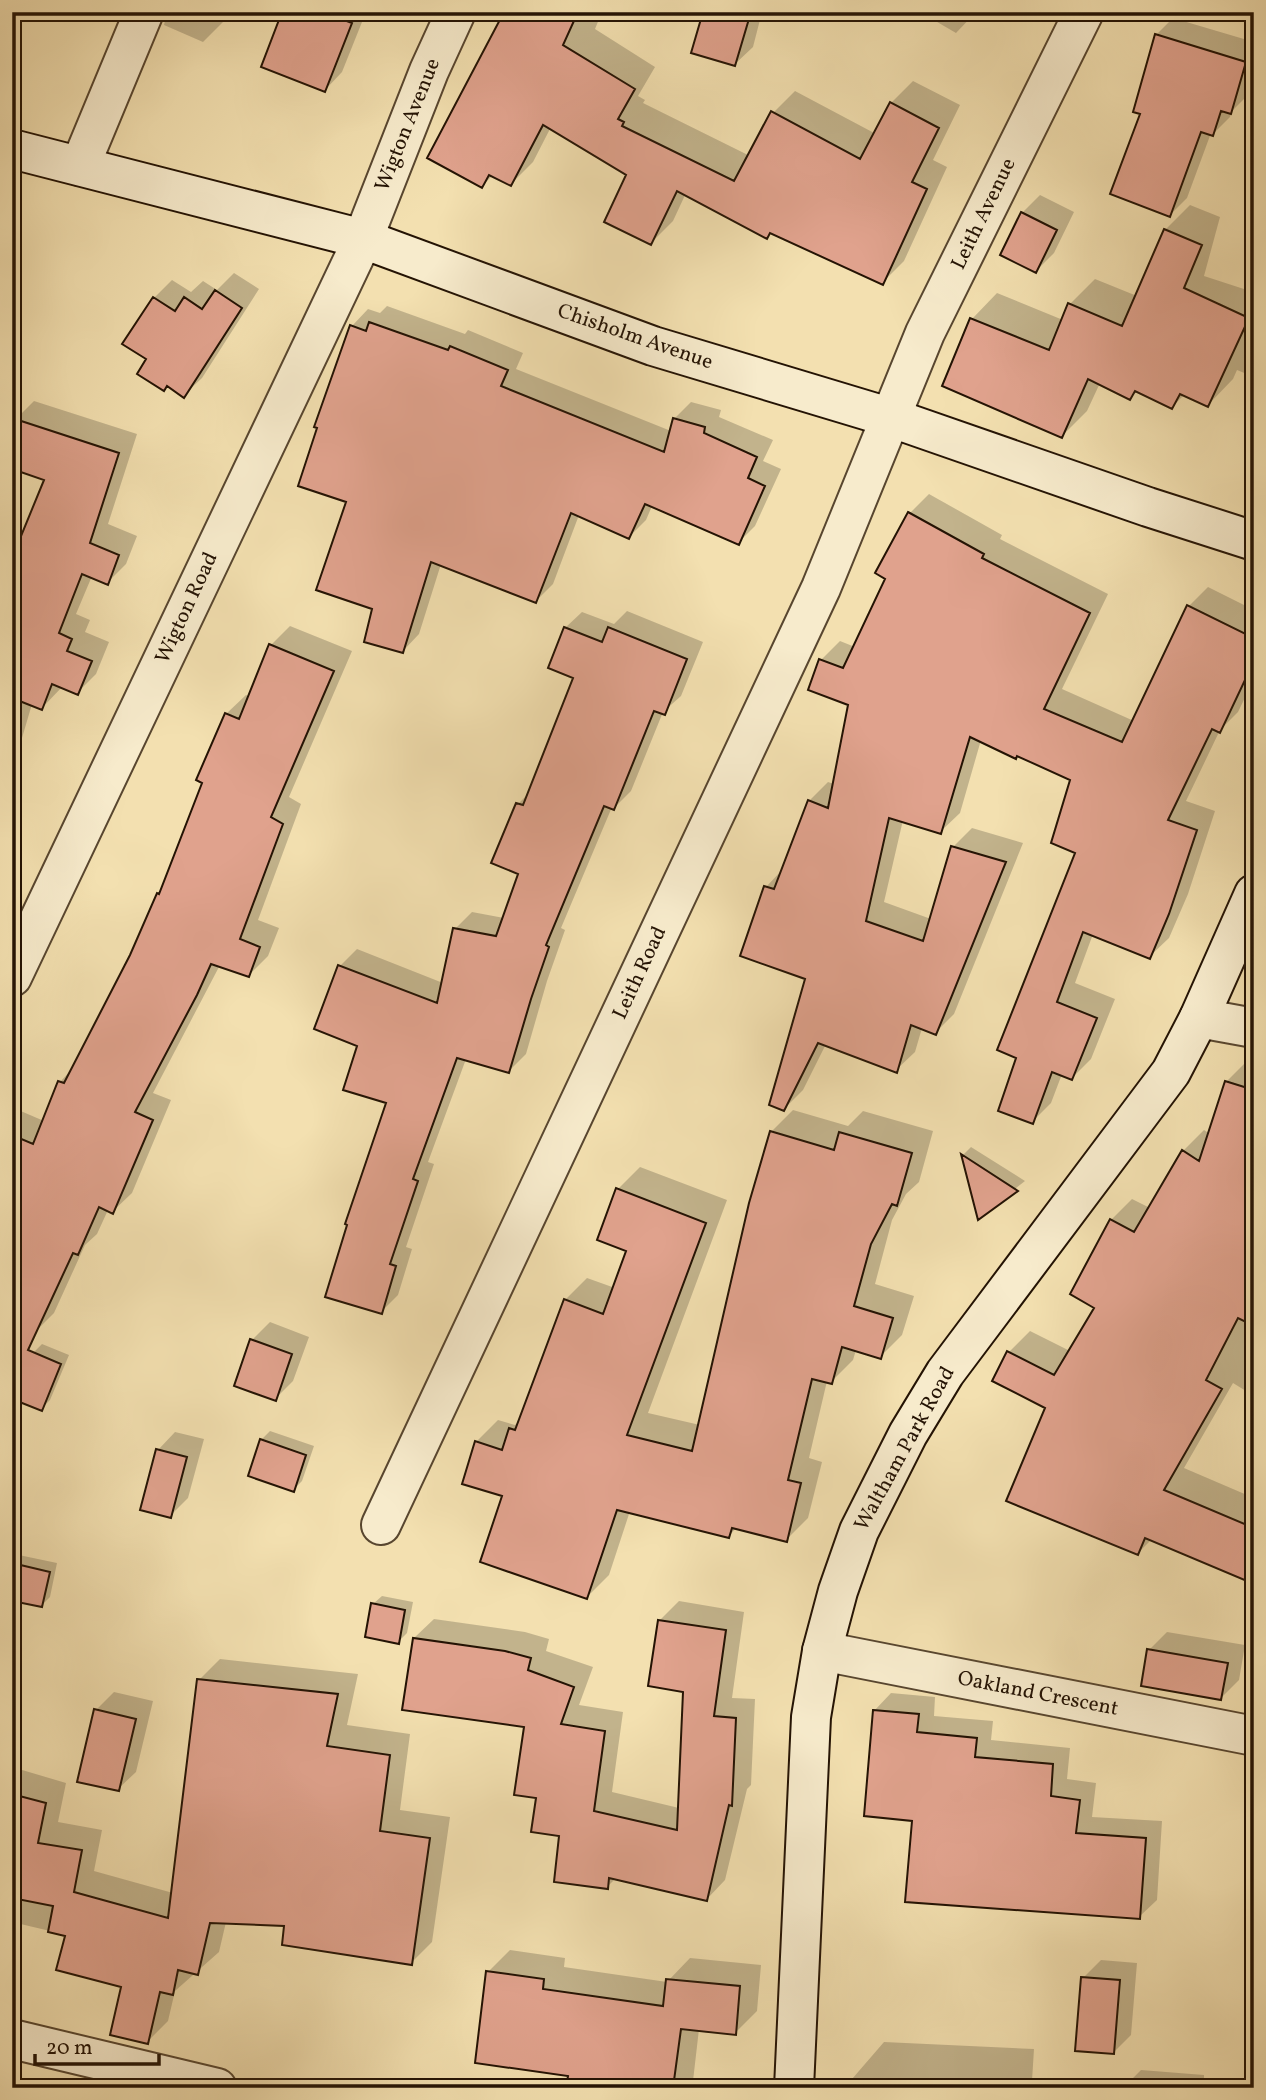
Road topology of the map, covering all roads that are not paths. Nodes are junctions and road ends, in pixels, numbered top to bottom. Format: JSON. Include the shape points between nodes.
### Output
{"nodes":[{"id":1,"x":144,"y":12,"type":"edge"},
{"id":2,"x":456,"y":12,"type":"edge"},
{"id":3,"x":1084,"y":12,"type":"edge"},
{"id":4,"x":12,"y":149,"type":"edge"},
{"id":5,"x":79,"y":166,"type":"junction"},
{"id":6,"x":363,"y":239,"type":"junction"},
{"id":7,"x":891,"y":418,"type":"junction"},
{"id":8,"x":1254,"y":541,"type":"edge"},
{"id":9,"x":1254,"y":894,"type":"edge"},
{"id":10,"x":12,"y":977,"type":"edge"},
{"id":11,"x":1199,"y":1018,"type":"junction"},
{"id":12,"x":1254,"y":1028,"type":"edge"},
{"id":13,"x":381,"y":1525,"type":"dead end"},
{"id":14,"x":822,"y":1651,"type":"junction"},
{"id":15,"x":1254,"y":1737,"type":"edge"},
{"id":16,"x":12,"y":2039,"type":"edge"},
{"id":17,"x":217,"y":2088,"type":"edge"},
{"id":18,"x":794,"y":2088,"type":"edge"}],
"edges":[{"from":1,"to":5,"type":"street"},
{"from":2,"to":6,"type":"street","name":"Wigton Avenue"},
{"from":3,"to":7,"type":"street","name":"Leith Avenue","via":[[925,332]]},
{"from":4,"to":5,"type":"street","name":"Chisholm Avenue"},
{"from":5,"to":6,"type":"street","name":"Chisholm Avenue"},
{"from":6,"to":7,"type":"street","name":"Chisholm Avenue","via":[[653,346]]},
{"from":6,"to":10,"type":"street","name":"Wigton Road"},
{"from":7,"to":8,"type":"street","name":"Chisholm Avenue"},
{"from":7,"to":13,"type":"street","name":"Leith Road","via":[[821,588]]},
{"from":9,"to":11,"type":"street","name":"Waltham Park Road"},
{"from":11,"to":12,"type":"street"},
{"from":11,"to":14,"type":"street","name":"Waltham Park Road","via":[[1171,1072],[945,1373],[908,1434],[859,1531]]},
{"from":14,"to":15,"type":"street","name":"Oakland Crescent"},
{"from":14,"to":18,"type":"street","name":"Waltham Park Road","via":[[811,1717]]},
{"from":16,"to":17,"type":"street"}]}
